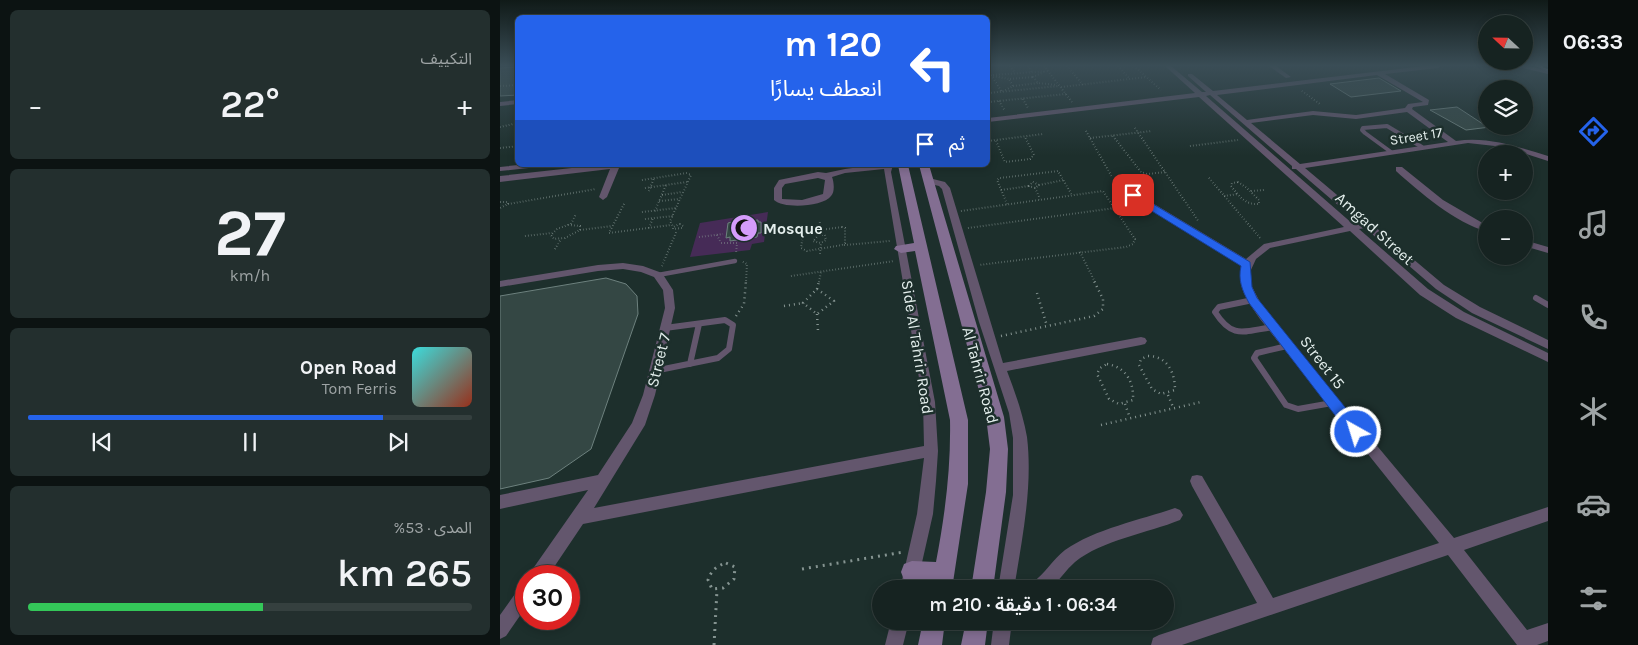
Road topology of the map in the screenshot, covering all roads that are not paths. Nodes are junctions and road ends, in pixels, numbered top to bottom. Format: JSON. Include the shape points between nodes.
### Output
{"nodes":[{"id":1,"x":1129,"y":96,"type":"edge"},
{"id":2,"x":1164,"y":96,"type":"edge"},
{"id":3,"x":1207,"y":96,"type":"edge"},
{"id":4,"x":1209,"y":96,"type":"edge"},
{"id":5,"x":1417,"y":96,"type":"edge"},
{"id":6,"x":515,"y":101,"type":"edge"},
{"id":7,"x":500,"y":102,"type":"edge"},
{"id":8,"x":1408,"y":110,"type":"junction"},
{"id":9,"x":990,"y":113,"type":"edge"},
{"id":10,"x":990,"y":120,"type":"edge"},
{"id":11,"x":1245,"y":122,"type":"junction"},
{"id":12,"x":1453,"y":142,"type":"junction"},
{"id":13,"x":1422,"y":147,"type":"junction"},
{"id":14,"x":1391,"y":152,"type":"junction"},
{"id":15,"x":1548,"y":159,"type":"edge"},
{"id":16,"x":519,"y":167,"type":"edge"},
{"id":17,"x":607,"y":167,"type":"edge"},
{"id":18,"x":616,"y":167,"type":"edge"},
{"id":19,"x":877,"y":167,"type":"edge"},
{"id":20,"x":891,"y":167,"type":"edge"},
{"id":21,"x":894,"y":167,"type":"edge"},
{"id":22,"x":925,"y":167,"type":"edge"},
{"id":23,"x":1299,"y":167,"type":"junction"},
{"id":24,"x":500,"y":169,"type":"edge"},
{"id":25,"x":1286,"y":169,"type":"junction"},
{"id":26,"x":1399,"y":169,"type":"dead end"},
{"id":27,"x":826,"y":176,"type":"junction"},
{"id":28,"x":500,"y":179,"type":"edge"},
{"id":29,"x":929,"y":181,"type":"junction"},
{"id":30,"x":1116,"y":185,"type":"road end"},
{"id":31,"x":603,"y":197,"type":"dead end"},
{"id":32,"x":1478,"y":224,"type":"edge"},
{"id":33,"x":1367,"y":225,"type":"junction"},
{"id":34,"x":1352,"y":228,"type":"junction"},
{"id":35,"x":920,"y":246,"type":"junction"},
{"id":36,"x":1533,"y":246,"type":"edge"},
{"id":37,"x":901,"y":250,"type":"junction"},
{"id":38,"x":1548,"y":250,"type":"edge"},
{"id":39,"x":736,"y":261,"type":"road end"},
{"id":40,"x":1247,"y":264,"type":"junction"},
{"id":41,"x":658,"y":275,"type":"junction"},
{"id":42,"x":500,"y":284,"type":"edge"},
{"id":43,"x":1536,"y":298,"type":"dead end"},
{"id":44,"x":1253,"y":300,"type":"junction"},
{"id":45,"x":1548,"y":305,"type":"edge"},
{"id":46,"x":700,"y":324,"type":"junction"},
{"id":47,"x":1273,"y":327,"type":"junction"},
{"id":48,"x":665,"y":328,"type":"junction"},
{"id":49,"x":1140,"y":341,"type":"dead end"},
{"id":50,"x":1548,"y":345,"type":"edge"},
{"id":51,"x":1287,"y":346,"type":"junction"},
{"id":52,"x":1548,"y":358,"type":"edge"},
{"id":53,"x":690,"y":364,"type":"junction"},
{"id":54,"x":999,"y":368,"type":"junction"},
{"id":55,"x":654,"y":371,"type":"junction"},
{"id":56,"x":1332,"y":403,"type":"junction"},
{"id":57,"x":931,"y":451,"type":"junction"},
{"id":58,"x":602,"y":481,"type":"junction"},
{"id":59,"x":1197,"y":481,"type":"dead end"},
{"id":60,"x":500,"y":502,"type":"edge"},
{"id":61,"x":1548,"y":514,"type":"edge"},
{"id":62,"x":1175,"y":516,"type":"dead end"},
{"id":63,"x":579,"y":518,"type":"junction"},
{"id":64,"x":1451,"y":547,"type":"junction"},
{"id":65,"x":546,"y":565,"type":"edge"},
{"id":66,"x":910,"y":580,"type":"edge"},
{"id":67,"x":942,"y":580,"type":"edge"},
{"id":68,"x":983,"y":580,"type":"edge"},
{"id":69,"x":1007,"y":580,"type":"edge"},
{"id":70,"x":1049,"y":580,"type":"edge"},
{"id":71,"x":1269,"y":607,"type":"junction"},
{"id":72,"x":515,"y":609,"type":"edge"},
{"id":73,"x":500,"y":630,"type":"edge"},
{"id":74,"x":898,"y":630,"type":"edge"},
{"id":75,"x":932,"y":630,"type":"edge"},
{"id":76,"x":976,"y":630,"type":"edge"},
{"id":77,"x":1002,"y":630,"type":"edge"},
{"id":78,"x":1548,"y":632,"type":"edge"},
{"id":79,"x":1526,"y":642,"type":"edge"},
{"id":80,"x":1158,"y":644,"type":"dead end"},
{"id":81,"x":894,"y":645,"type":"edge"},
{"id":82,"x":930,"y":645,"type":"edge"},
{"id":83,"x":974,"y":645,"type":"edge"},
{"id":84,"x":1000,"y":645,"type":"edge"}],
"edges":[{"from":1,"to":9,"type":"street"},
{"from":2,"to":10,"type":"street"},
{"from":3,"to":25,"type":"street","name":"Amgad Street"},
{"from":4,"to":11,"type":"street","name":"Amgad Street"},
{"from":5,"to":8,"type":"street","via":[[1426,104],[1410,105]]},
{"from":6,"to":7,"type":"street"},
{"from":8,"to":11,"type":"street","via":[[1356,117],[1312,114]]},
{"from":8,"to":12,"type":"street"},
{"from":11,"to":23,"type":"street","name":"Amgad Street"},
{"from":12,"to":13,"type":"street","name":"Street 17"},
{"from":12,"to":15,"type":"street","name":"Street 17","via":[[1505,145]]},
{"from":13,"to":14,"type":"street","name":"Street 17"},
{"from":13,"to":14,"type":"lane","via":[[1387,126],[1363,128]]},
{"from":14,"to":23,"type":"street","name":"Street 17"},
{"from":16,"to":24,"type":"street"},
{"from":17,"to":28,"type":"street"},
{"from":18,"to":31,"type":"street"},
{"from":19,"to":27,"type":"street"},
{"from":20,"to":37,"type":"street","name":"Side Al Tahrir Road","via":[[887,172]]},
{"from":21,"to":35,"type":"street","name":"Al Tahrir Road"},
{"from":22,"to":29,"type":"street","name":"Al Tahrir Road"},
{"from":23,"to":25,"type":"street","name":"Street 17"},
{"from":23,"to":33,"type":"street","name":"Amgad Street"},
{"from":25,"to":34,"type":"street","name":"Amgad Street"},
{"from":26,"to":32,"type":"street","via":[[1422,191]]},
{"from":27,"to":27,"type":"street","via":[[782,182],[778,188],[778,200],[792,203],[826,196],[829,192]]},
{"from":29,"to":54,"type":"street","via":[[946,188]]},
{"from":29,"to":68,"type":"street","name":"Al Tahrir Road","via":[[995,417],[998,449],[996,492]]},
{"from":30,"to":40,"type":"street"},
{"from":33,"to":34,"type":"street"},
{"from":33,"to":50,"type":"street","name":"Amgad Street","via":[[1440,287],[1476,310]]},
{"from":34,"to":40,"type":"street","via":[[1267,246]]},
{"from":34,"to":52,"type":"street","name":"Amgad Street","via":[[1424,292],[1460,315]]},
{"from":35,"to":37,"type":"street"},
{"from":35,"to":67,"type":"street","name":"Al Tahrir Road","via":[[959,420],[959,487]]},
{"from":36,"to":38,"type":"street"},
{"from":37,"to":57,"type":"street","name":"Side Al Tahrir Road","via":[[929,402]]},
{"from":39,"to":41,"type":"lane"},
{"from":40,"to":44,"type":"street","name":"Street 15","via":[[1244,275]]},
{"from":41,"to":42,"type":"street","via":[[623,266]]},
{"from":41,"to":48,"type":"street","name":"Street 7","via":[[668,290],[670,308]]},
{"from":43,"to":45,"type":"lane"},
{"from":44,"to":47,"type":"street","name":"Street 15"},
{"from":44,"to":47,"type":"lane","via":[[1219,307],[1215,312],[1226,327],[1236,332]]},
{"from":46,"to":48,"type":"lane"},
{"from":46,"to":53,"type":"lane"},
{"from":46,"to":53,"type":"lane","via":[[731,321],[729,349],[718,358]]},
{"from":47,"to":51,"type":"street","name":"Street 15"},
{"from":48,"to":55,"type":"street","name":"Street 7"},
{"from":49,"to":54,"type":"street"},
{"from":51,"to":56,"type":"street","name":"Street 15"},
{"from":51,"to":56,"type":"lane","via":[[1254,355],[1286,405],[1298,409]]},
{"from":53,"to":55,"type":"lane"},
{"from":54,"to":69,"type":"street","via":[[1012,402],[1020,437],[1022,477]]},
{"from":55,"to":58,"type":"street","name":"Street 7","via":[[638,425]]},
{"from":56,"to":64,"type":"street","name":"Street 15"},
{"from":57,"to":63,"type":"street"},
{"from":57,"to":66,"type":"street","name":"Side Al Tahrir Road","via":[[925,514]]},
{"from":58,"to":60,"type":"street"},
{"from":58,"to":63,"type":"street","name":"Street 7"},
{"from":59,"to":71,"type":"street"},
{"from":61,"to":64,"type":"street"},
{"from":62,"to":70,"type":"street","via":[[1109,538],[1071,555]]},
{"from":63,"to":65,"type":"street","name":"Street 7"},
{"from":64,"to":71,"type":"street"},
{"from":64,"to":79,"type":"street","name":"Street 15"},
{"from":71,"to":80,"type":"street"},
{"from":72,"to":73,"type":"street"},
{"from":74,"to":81,"type":"street"},
{"from":75,"to":82,"type":"street"},
{"from":76,"to":83,"type":"street"},
{"from":77,"to":84,"type":"street"},
{"from":78,"to":79,"type":"street"}]}
